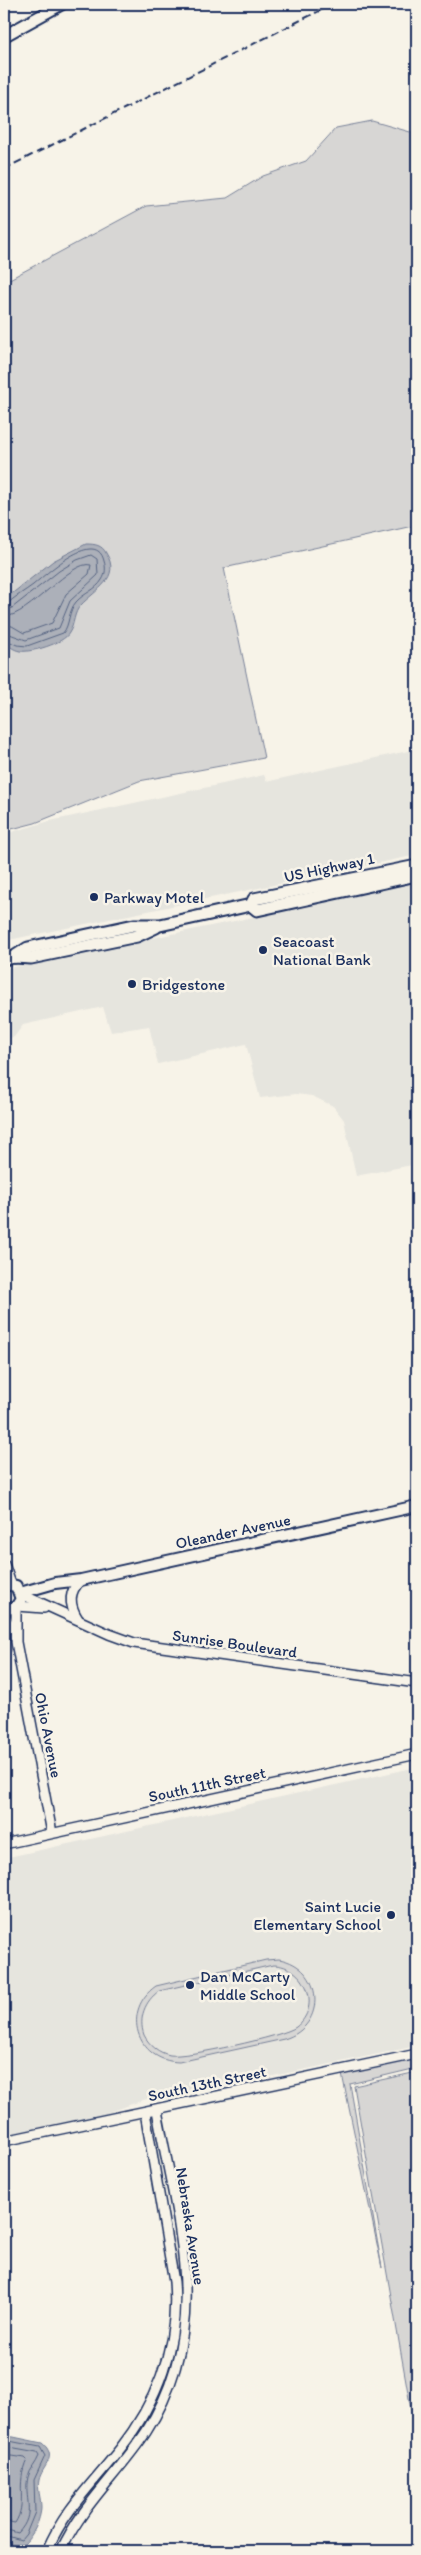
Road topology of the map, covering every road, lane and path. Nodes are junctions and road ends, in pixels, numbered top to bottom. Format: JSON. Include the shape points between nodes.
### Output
{"nodes":[{"id":1,"x":62,"y":4,"type":"edge"},
{"id":2,"x":4,"y":36,"type":"edge"},
{"id":3,"x":417,"y":866,"type":"edge"},
{"id":4,"x":417,"y":875,"type":"edge"},
{"id":5,"x":251,"y":905,"type":"junction"},
{"id":6,"x":9,"y":958,"type":"edge"},
{"id":7,"x":417,"y":1506,"type":"edge"},
{"id":8,"x":4,"y":1564,"type":"edge"},
{"id":9,"x":81,"y":1580,"type":"junction"},
{"id":10,"x":55,"y":1583,"type":"junction"},
{"id":11,"x":9,"y":1584,"type":"edge"},
{"id":12,"x":21,"y":1594,"type":"junction"},
{"id":13,"x":17,"y":1607,"type":"junction"},
{"id":14,"x":54,"y":1610,"type":"junction"},
{"id":15,"x":4,"y":1612,"type":"edge"},
{"id":16,"x":78,"y":1619,"type":"junction"},
{"id":17,"x":16,"y":1642,"type":"junction"},
{"id":18,"x":417,"y":1683,"type":"edge"},
{"id":19,"x":417,"y":1754,"type":"edge"},
{"id":20,"x":52,"y":1833,"type":"junction"},
{"id":21,"x":4,"y":1844,"type":"edge"},
{"id":22,"x":417,"y":2054,"type":"edge"},
{"id":23,"x":157,"y":2110,"type":"junction"},
{"id":24,"x":145,"y":2112,"type":"junction"},
{"id":25,"x":4,"y":2141,"type":"edge"},
{"id":26,"x":168,"y":2170,"type":"junction"},
{"id":27,"x":156,"y":2172,"type":"junction"},
{"id":28,"x":182,"y":2245,"type":"junction"},
{"id":29,"x":170,"y":2247,"type":"junction"},
{"id":30,"x":47,"y":2551,"type":"edge"},
{"id":31,"x":61,"y":2551,"type":"edge"}],
"edges":[{"from":1,"to":2,"type":"main road"},
{"from":3,"to":5,"type":"main road","name":"US Highway 1","via":[[254,899]]},
{"from":4,"to":5,"type":"main road","name":"US Highway 1","via":[[257,910]]},
{"from":5,"to":6,"type":"main road","name":"US Highway 1","via":[[160,925],[137,936],[31,958]]},
{"from":7,"to":9,"type":"main road","name":"Oleander Avenue"},
{"from":8,"to":11,"type":"street"},
{"from":9,"to":10,"type":"main road","name":"Oleander Avenue"},
{"from":9,"to":16,"type":"street","via":[[71,1598],[72,1609]]},
{"from":10,"to":11,"type":"main road","name":"Oleander Avenue"},
{"from":10,"to":12,"type":"main road","name":"Oleander Avenue"},
{"from":11,"to":12,"type":"main road"},
{"from":12,"to":13,"type":"main road"},
{"from":12,"to":14,"type":"street","name":"Sunrise Boulevard"},
{"from":13,"to":14,"type":"street","name":"Sunrise Boulevard"},
{"from":13,"to":15,"type":"main road"},
{"from":13,"to":17,"type":"street","name":"Ohio Avenue"},
{"from":14,"to":16,"type":"street","name":"Sunrise Boulevard"},
{"from":15,"to":17,"type":"street","name":"Ohio Avenue"},
{"from":16,"to":18,"type":"street","name":"Sunrise Boulevard","via":[[134,1643]]},
{"from":17,"to":20,"type":"street","name":"Ohio Avenue"},
{"from":19,"to":20,"type":"street","name":"South 11th Street"},
{"from":20,"to":21,"type":"street","name":"South 11th Street"},
{"from":22,"to":23,"type":"street","name":"South 13th Street"},
{"from":23,"to":24,"type":"street","name":"South 13th Street"},
{"from":23,"to":26,"type":"street","name":"Nebraska Avenue"},
{"from":24,"to":25,"type":"street","name":"South 13th Street"},
{"from":24,"to":27,"type":"street","name":"Nebraska Avenue"},
{"from":26,"to":27,"type":"street"},
{"from":26,"to":28,"type":"street","name":"Nebraska Avenue"},
{"from":27,"to":29,"type":"street","name":"Nebraska Avenue"},
{"from":28,"to":29,"type":"street"},
{"from":28,"to":31,"type":"street","name":"Nebraska Avenue","via":[[187,2305],[184,2337],[164,2401],[130,2455],[73,2526]]},
{"from":29,"to":30,"type":"street","name":"Nebraska Avenue","via":[[176,2306],[173,2333],[153,2397],[120,2449],[62,2520]]}]}
